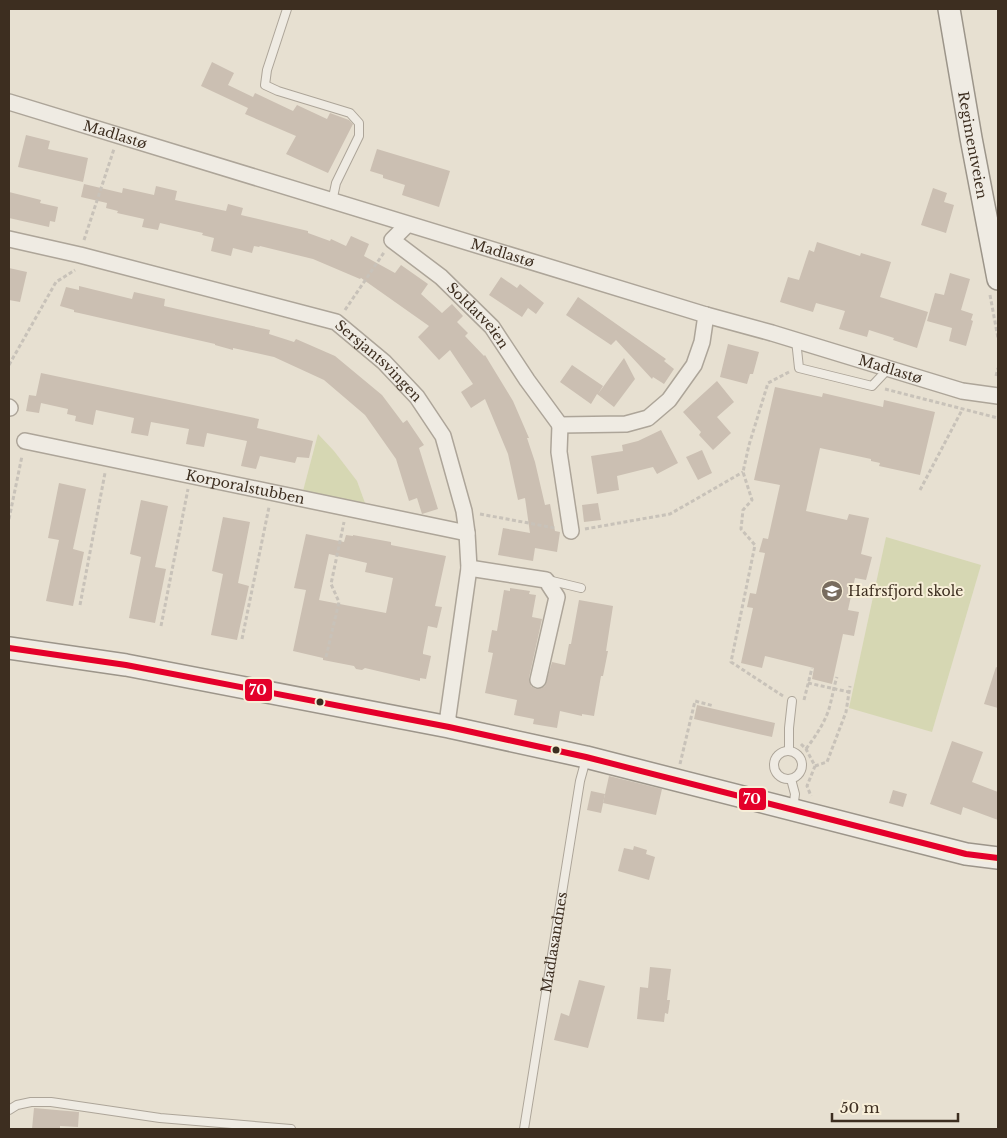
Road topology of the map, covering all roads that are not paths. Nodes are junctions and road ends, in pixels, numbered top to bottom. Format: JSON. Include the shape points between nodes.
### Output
{"nodes":[{"id":1,"x":287,"y":9,"type":"edge"},
{"id":2,"x":949,"y":9,"type":"edge"},
{"id":3,"x":9,"y":102,"type":"edge"},
{"id":4,"x":332,"y":202,"type":"junction"},
{"id":5,"x":407,"y":225,"type":"junction"},
{"id":6,"x":9,"y":239,"type":"edge"},
{"id":7,"x":998,"y":279,"type":"edge"},
{"id":8,"x":706,"y":315,"type":"junction"},
{"id":9,"x":796,"y":340,"type":"junction"},
{"id":10,"x":889,"y":368,"type":"junction"},
{"id":11,"x":998,"y":396,"type":"edge"},
{"id":12,"x":560,"y":425,"type":"junction"},
{"id":13,"x":25,"y":441,"type":"road end"},
{"id":14,"x":571,"y":531,"type":"road end"},
{"id":15,"x":466,"y":533,"type":"junction"},
{"id":16,"x":469,"y":568,"type":"junction"},
{"id":17,"x":546,"y":580,"type":"junction"},
{"id":18,"x":581,"y":588,"type":"dead end"},
{"id":19,"x":9,"y":648,"type":"edge"},
{"id":20,"x":538,"y":680,"type":"dead end"},
{"id":21,"x":792,"y":701,"type":"road end"},
{"id":22,"x":449,"y":727,"type":"junction"},
{"id":23,"x":789,"y":751,"type":"junction"},
{"id":24,"x":586,"y":757,"type":"junction"},
{"id":25,"x":791,"y":779,"type":"junction"},
{"id":26,"x":793,"y":809,"type":"junction"},
{"id":27,"x":998,"y":858,"type":"edge"},
{"id":28,"x":9,"y":1110,"type":"edge"},
{"id":29,"x":291,"y":1129,"type":"edge"},
{"id":30,"x":524,"y":1129,"type":"edge"}],
"edges":[{"from":1,"to":4,"type":"lane","via":[[265,86],[350,113],[359,123],[360,136],[336,183]]},
{"from":2,"to":7,"type":"street","name":"Regimentveien"},
{"from":3,"to":4,"type":"street","name":"Madlastø"},
{"from":4,"to":5,"type":"street","name":"Madlastø"},
{"from":5,"to":8,"type":"street","name":"Madlastø"},
{"from":5,"to":12,"type":"street","name":"Soldatveien","via":[[392,240],[441,277],[492,327]]},
{"from":6,"to":15,"type":"street","name":"Sersjantsvingen","via":[[336,322],[384,362],[417,397],[443,436],[464,511]]},
{"from":8,"to":9,"type":"street","name":"Madlastø"},
{"from":8,"to":12,"type":"street","via":[[694,365],[669,400],[648,418],[626,424]]},
{"from":9,"to":10,"type":"street","name":"Madlastø"},
{"from":9,"to":10,"type":"lane","via":[[799,368],[872,386]]},
{"from":10,"to":11,"type":"street","name":"Madlastø","via":[[962,391]]},
{"from":12,"to":14,"type":"street","via":[[559,452]]},
{"from":13,"to":15,"type":"street","name":"Korporalstubben"},
{"from":15,"to":16,"type":"street","name":"Sersjantsvingen"},
{"from":16,"to":17,"type":"street"},
{"from":16,"to":22,"type":"street","name":"Sersjantsvingen"},
{"from":17,"to":18,"type":"lane"},
{"from":17,"to":20,"type":"street","via":[[557,597]]},
{"from":19,"to":22,"type":"street","via":[[126,665]]},
{"from":21,"to":23,"type":"lane"},
{"from":22,"to":24,"type":"street"},
{"from":23,"to":25,"type":"lane","via":[[798,755],[802,764],[800,773]]},
{"from":23,"to":25,"type":"lane","via":[[779,753],[774,762],[775,771],[782,778]]},
{"from":24,"to":26,"type":"street"},
{"from":24,"to":30,"type":"lane","name":"Madlasandnes"},
{"from":25,"to":26,"type":"lane","via":[[795,794]]},
{"from":26,"to":27,"type":"street","via":[[966,854]]},
{"from":28,"to":29,"type":"lane","via":[[31,1102],[51,1102],[160,1118]]}]}
